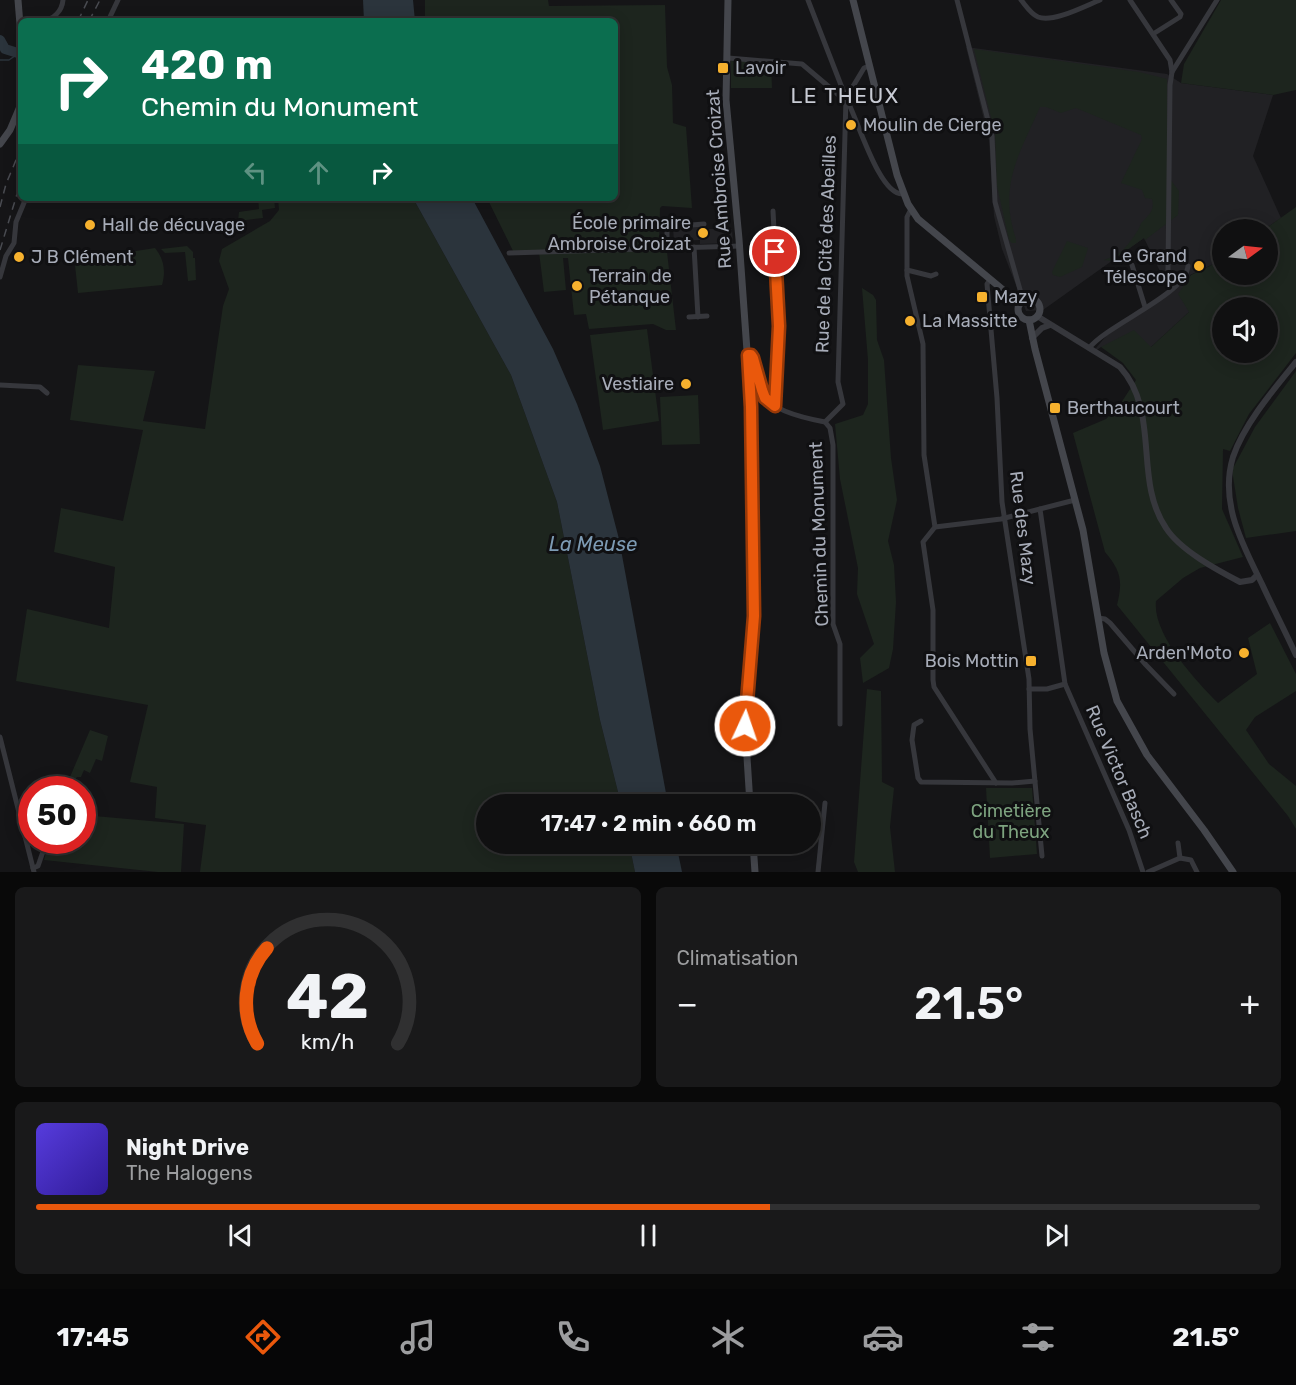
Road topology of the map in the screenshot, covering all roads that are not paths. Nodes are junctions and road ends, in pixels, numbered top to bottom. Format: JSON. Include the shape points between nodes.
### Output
{"nodes":[{"id":1,"x":18,"y":0,"type":"edge"},
{"id":2,"x":63,"y":0,"type":"edge"},
{"id":3,"x":118,"y":0,"type":"edge"},
{"id":4,"x":728,"y":0,"type":"edge"},
{"id":5,"x":807,"y":0,"type":"edge"},
{"id":6,"x":853,"y":0,"type":"edge"},
{"id":7,"x":957,"y":0,"type":"edge"},
{"id":8,"x":1021,"y":0,"type":"edge"},
{"id":9,"x":1100,"y":0,"type":"edge"},
{"id":10,"x":1130,"y":0,"type":"edge"},
{"id":11,"x":1171,"y":0,"type":"edge"},
{"id":12,"x":1217,"y":0,"type":"edge"},
{"id":13,"x":20,"y":18,"type":"edge"},
{"id":14,"x":52,"y":18,"type":"edge"},
{"id":15,"x":109,"y":18,"type":"edge"},
{"id":16,"x":1153,"y":34,"type":"junction"},
{"id":17,"x":728,"y":58,"type":"junction"},
{"id":18,"x":869,"y":66,"type":"junction"},
{"id":19,"x":1172,"y":72,"type":"junction"},
{"id":20,"x":846,"y":98,"type":"junction"},
{"id":21,"x":18,"y":112,"type":"edge"},
{"id":22,"x":0,"y":144,"type":"edge"},
{"id":23,"x":903,"y":194,"type":"junction"},
{"id":24,"x":25,"y":201,"type":"edge"},
{"id":25,"x":911,"y":209,"type":"junction"},
{"id":26,"x":774,"y":211,"type":"dead end"},
{"id":27,"x":704,"y":224,"type":"dead end"},
{"id":28,"x":740,"y":246,"type":"junction"},
{"id":29,"x":667,"y":247,"type":"junction"},
{"id":30,"x":694,"y":247,"type":"junction"},
{"id":31,"x":509,"y":253,"type":"dead end"},
{"id":32,"x":1132,"y":265,"type":"dead end"},
{"id":33,"x":1188,"y":266,"type":"dead end"},
{"id":34,"x":907,"y":270,"type":"junction"},
{"id":35,"x":936,"y":274,"type":"dead end"},
{"id":36,"x":0,"y":276,"type":"edge"},
{"id":37,"x":990,"y":280,"type":"junction"},
{"id":38,"x":1181,"y":282,"type":"junction"},
{"id":39,"x":1021,"y":302,"type":"junction"},
{"id":40,"x":1145,"y":308,"type":"junction"},
{"id":41,"x":707,"y":316,"type":"dead end"},
{"id":42,"x":1037,"y":316,"type":"junction"},
{"id":43,"x":689,"y":317,"type":"dead end"},
{"id":44,"x":698,"y":317,"type":"junction"},
{"id":45,"x":1029,"y":320,"type":"junction"},
{"id":46,"x":1050,"y":325,"type":"junction"},
{"id":47,"x":1032,"y":338,"type":"junction"},
{"id":48,"x":1089,"y":348,"type":"junction"},
{"id":49,"x":748,"y":355,"type":"junction"},
{"id":50,"x":1296,"y":362,"type":"edge"},
{"id":51,"x":0,"y":385,"type":"edge"},
{"id":52,"x":47,"y":393,"type":"dead end"},
{"id":53,"x":775,"y":406,"type":"junction"},
{"id":54,"x":825,"y":422,"type":"junction"},
{"id":55,"x":1075,"y":500,"type":"junction"},
{"id":56,"x":1040,"y":509,"type":"junction"},
{"id":57,"x":1004,"y":518,"type":"junction"},
{"id":58,"x":935,"y":527,"type":"junction"},
{"id":59,"x":1257,"y":575,"type":"junction"},
{"id":60,"x":1098,"y":618,"type":"junction"},
{"id":61,"x":1296,"y":655,"type":"edge"},
{"id":62,"x":1065,"y":684,"type":"junction"},
{"id":63,"x":1029,"y":689,"type":"junction"},
{"id":64,"x":1174,"y":694,"type":"dead end"},
{"id":65,"x":921,"y":721,"type":"dead end"},
{"id":66,"x":840,"y":724,"type":"dead end"},
{"id":67,"x":0,"y":737,"type":"edge"},
{"id":68,"x":1035,"y":781,"type":"junction"},
{"id":69,"x":996,"y":783,"type":"junction"},
{"id":70,"x":749,"y":794,"type":"edge"},
{"id":71,"x":825,"y":803,"type":"dead end"},
{"id":72,"x":1178,"y":843,"type":"dead end"},
{"id":73,"x":42,"y":854,"type":"edge"},
{"id":74,"x":754,"y":854,"type":"edge"},
{"id":75,"x":1042,"y":856,"type":"dead end"},
{"id":76,"x":1180,"y":858,"type":"junction"},
{"id":77,"x":33,"y":870,"type":"edge"},
{"id":78,"x":755,"y":872,"type":"edge"},
{"id":79,"x":818,"y":872,"type":"edge"},
{"id":80,"x":1146,"y":872,"type":"edge"},
{"id":81,"x":1197,"y":872,"type":"edge"},
{"id":82,"x":1233,"y":872,"type":"edge"}],
"edges":[{"from":1,"to":13,"type":"main road"},
{"from":2,"to":14,"type":"street","via":[[58,14]]},
{"from":3,"to":15,"type":"street"},
{"from":4,"to":17,"type":"main road","name":"Rue Ambroise Croizat"},
{"from":5,"to":20,"type":"street"},
{"from":6,"to":18,"type":"main road"},
{"from":7,"to":39,"type":"street","via":[[992,136],[995,202]]},
{"from":8,"to":9,"type":"street","via":[[1037,16],[1045,18]]},
{"from":10,"to":16,"type":"street"},
{"from":11,"to":16,"type":"street","via":[[1181,15]]},
{"from":12,"to":19,"type":"street"},
{"from":16,"to":19,"type":"street","via":[[1170,60]]},
{"from":17,"to":20,"type":"street","via":[[802,64]]},
{"from":17,"to":28,"type":"main road","name":"Rue Ambroise Croizat","via":[[726,100]]},
{"from":18,"to":20,"type":"street","name":"Rue de la Cité des Abeilles"},
{"from":18,"to":23,"type":"main road"},
{"from":19,"to":38,"type":"street","via":[[1168,271]]},
{"from":20,"to":23,"type":"street","via":[[881,178],[892,191]]},
{"from":20,"to":54,"type":"street","name":"Rue de la Cité des Abeilles","via":[[838,382],[843,404]]},
{"from":21,"to":22,"type":"main road"},
{"from":23,"to":25,"type":"main road"},
{"from":24,"to":36,"type":"street"},
{"from":25,"to":34,"type":"street","via":[[907,217]]},
{"from":25,"to":37,"type":"main road"},
{"from":26,"to":53,"type":"street","via":[[779,326]]},
{"from":27,"to":29,"type":"street","via":[[667,227]]},
{"from":28,"to":30,"type":"street"},
{"from":28,"to":49,"type":"main road","name":"Rue Ambroise Croizat"},
{"from":29,"to":30,"type":"street"},
{"from":29,"to":31,"type":"street"},
{"from":30,"to":44,"type":"street"},
{"from":32,"to":40,"type":"street"},
{"from":33,"to":38,"type":"street"},
{"from":34,"to":35,"type":"street"},
{"from":34,"to":58,"type":"street","via":[[923,344],[924,455]]},
{"from":37,"to":39,"type":"main road"},
{"from":37,"to":57,"type":"street","name":"Rue des Mazy","via":[[987,284]]},
{"from":38,"to":40,"type":"street"},
{"from":39,"to":42,"type":"main road","via":[[1032,299],[1038,303]]},
{"from":39,"to":45,"type":"main road","via":[[1020,315]]},
{"from":40,"to":48,"type":"street"},
{"from":41,"to":44,"type":"street"},
{"from":42,"to":45,"type":"main road"},
{"from":42,"to":46,"type":"street"},
{"from":43,"to":44,"type":"street"},
{"from":45,"to":47,"type":"main road"},
{"from":46,"to":47,"type":"street"},
{"from":46,"to":48,"type":"street"},
{"from":47,"to":55,"type":"main road"},
{"from":48,"to":59,"type":"street","via":[[1120,367],[1131,379],[1139,398],[1152,499],[1166,529],[1185,548],[1240,582]]},
{"from":49,"to":53,"type":"street","via":[[753,358],[765,398]]},
{"from":49,"to":70,"type":"main road","name":"Rue Ambroise Croizat","via":[[754,616],[745,726]]},
{"from":50,"to":59,"type":"street","via":[[1246,429],[1229,477],[1233,520]]},
{"from":51,"to":52,"type":"street","via":[[40,387]]},
{"from":53,"to":54,"type":"street","name":"Chemin du Monument"},
{"from":54,"to":66,"type":"street","name":"Chemin du Monument","via":[[833,445],[833,624],[840,644]]},
{"from":55,"to":56,"type":"street"},
{"from":55,"to":60,"type":"main road"},
{"from":56,"to":57,"type":"street"},
{"from":56,"to":62,"type":"street","name":"Rue Victor Basch"},
{"from":57,"to":58,"type":"street"},
{"from":57,"to":63,"type":"street","name":"Rue des Mazy"},
{"from":58,"to":69,"type":"street","via":[[924,543],[933,610],[934,687]]},
{"from":59,"to":61,"type":"street"},
{"from":60,"to":64,"type":"street","via":[[1110,623]]},
{"from":60,"to":82,"type":"main road","via":[[1111,684],[1125,718],[1147,756]]},
{"from":62,"to":63,"type":"street"},
{"from":62,"to":80,"type":"street","name":"Rue Victor Basch"},
{"from":63,"to":68,"type":"street","name":"Rue des Mazy"},
{"from":65,"to":69,"type":"street","via":[[912,733],[921,782]]},
{"from":67,"to":77,"type":"street"},
{"from":68,"to":69,"type":"street"},
{"from":68,"to":75,"type":"street","name":"Rue des Mazy"},
{"from":71,"to":79,"type":"street"},
{"from":72,"to":76,"type":"street"},
{"from":73,"to":77,"type":"street"},
{"from":74,"to":78,"type":"main road"},
{"from":76,"to":80,"type":"street"},
{"from":76,"to":81,"type":"street","via":[[1191,860]]}]}
